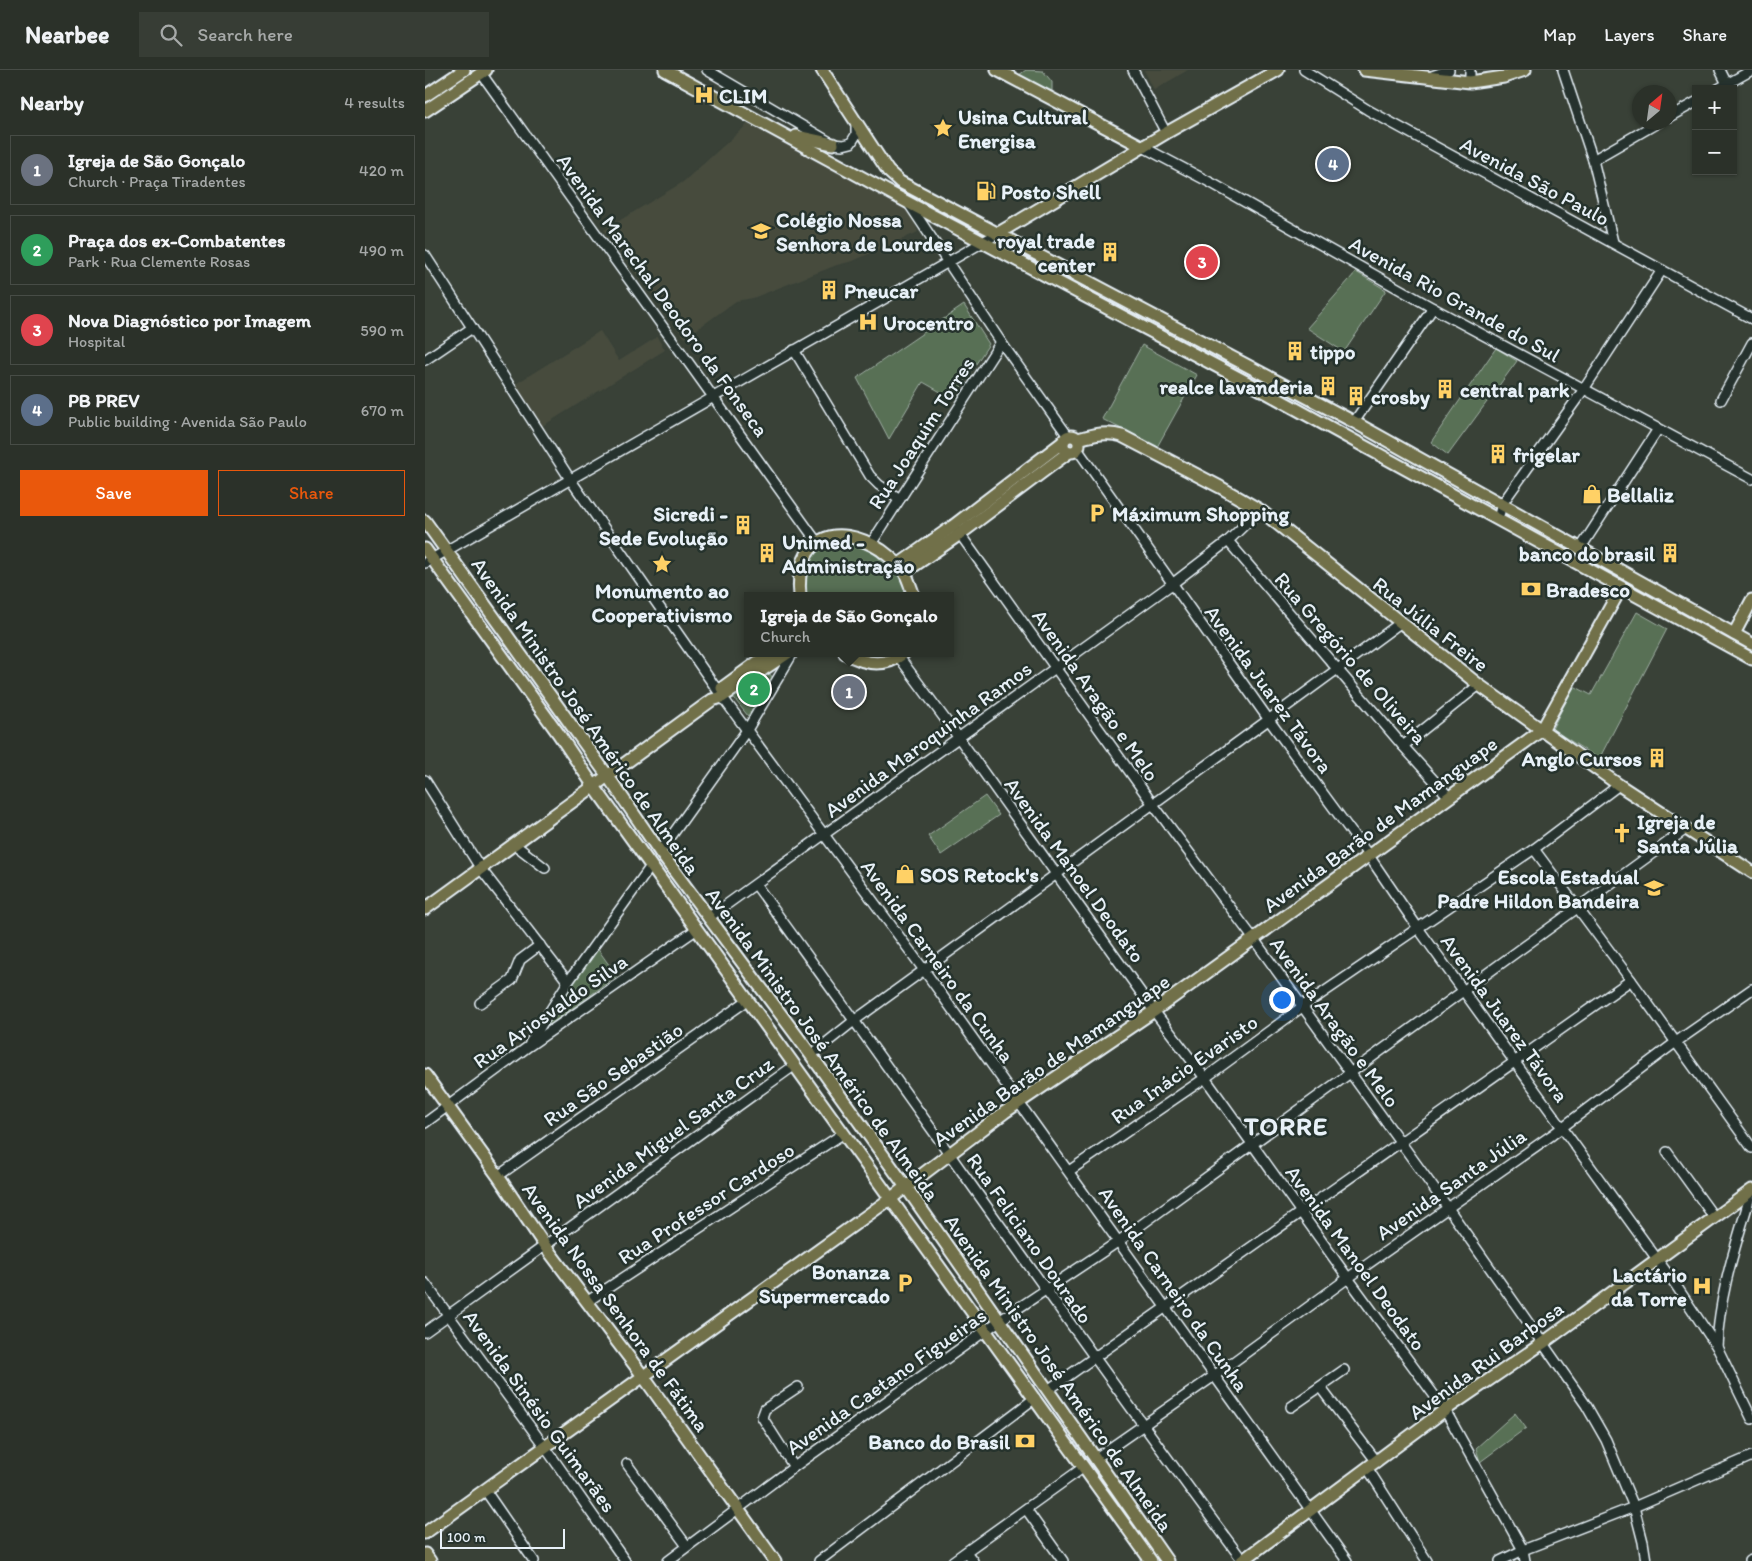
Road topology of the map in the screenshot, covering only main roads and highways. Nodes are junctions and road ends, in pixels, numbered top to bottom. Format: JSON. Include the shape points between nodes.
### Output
{"nodes":[{"id":1,"x":464,"y":70,"type":"edge"},
{"id":2,"x":665,"y":70,"type":"edge"},
{"id":3,"x":822,"y":70,"type":"edge"},
{"id":4,"x":997,"y":70,"type":"edge"},
{"id":5,"x":1278,"y":70,"type":"edge"},
{"id":6,"x":1364,"y":70,"type":"edge"},
{"id":7,"x":1525,"y":70,"type":"edge"},
{"id":8,"x":482,"y":71,"type":"edge"},
{"id":9,"x":425,"y":96,"type":"edge"},
{"id":10,"x":425,"y":111,"type":"edge"},
{"id":11,"x":782,"y":134,"type":"junction"},
{"id":12,"x":833,"y":144,"type":"road end"},
{"id":13,"x":1143,"y":147,"type":"junction"},
{"id":14,"x":997,"y":234,"type":"junction"},
{"id":15,"x":425,"y":521,"type":"edge"},
{"id":16,"x":425,"y":549,"type":"edge"},
{"id":17,"x":429,"y":561,"type":"edge"},
{"id":18,"x":902,"y":568,"type":"junction"},
{"id":19,"x":1621,"y":588,"type":"junction"},
{"id":20,"x":800,"y":592,"type":"edge"},
{"id":21,"x":911,"y":592,"type":"edge"},
{"id":22,"x":1752,"y":600,"type":"edge"},
{"id":23,"x":1734,"y":634,"type":"junction"},
{"id":24,"x":1752,"y":644,"type":"edge"},
{"id":25,"x":764,"y":657,"type":"edge"},
{"id":26,"x":781,"y":657,"type":"edge"},
{"id":27,"x":853,"y":657,"type":"edge"},
{"id":28,"x":897,"y":657,"type":"edge"},
{"id":29,"x":1752,"y":659,"type":"edge"},
{"id":30,"x":717,"y":696,"type":"junction"},
{"id":31,"x":1542,"y":730,"type":"junction"},
{"id":32,"x":607,"y":775,"type":"junction"},
{"id":33,"x":593,"y":785,"type":"junction"},
{"id":34,"x":1752,"y":872,"type":"edge"},
{"id":35,"x":425,"y":909,"type":"edge"},
{"id":36,"x":425,"y":1075,"type":"edge"},
{"id":37,"x":906,"y":1187,"type":"junction"},
{"id":38,"x":1752,"y":1190,"type":"edge"},
{"id":39,"x":890,"y":1199,"type":"junction"},
{"id":40,"x":643,"y":1376,"type":"junction"},
{"id":41,"x":425,"y":1533,"type":"edge"},
{"id":42,"x":425,"y":1554,"type":"edge"},
{"id":43,"x":430,"y":1561,"type":"edge"},
{"id":44,"x":775,"y":1561,"type":"edge"},
{"id":45,"x":1151,"y":1561,"type":"edge"},
{"id":46,"x":1167,"y":1561,"type":"edge"},
{"id":47,"x":1242,"y":1561,"type":"edge"}],
"edges":[{"from":1,"to":9,"type":"main road"},
{"from":2,"to":11,"type":"main road"},
{"from":3,"to":14,"type":"main road","via":[[888,171],[900,182]]},
{"from":4,"to":13,"type":"main road"},
{"from":5,"to":13,"type":"main road"},
{"from":6,"to":7,"type":"main road","via":[[1471,82],[1504,78]]},
{"from":8,"to":10,"type":"main road"},
{"from":11,"to":12,"type":"main road"},
{"from":11,"to":19,"type":"main road","via":[[1269,394]]},
{"from":13,"to":14,"type":"main road"},
{"from":14,"to":23,"type":"main road","via":[[1354,422]]},
{"from":15,"to":32,"type":"main road","name":"Avenida Ministro José Américo de Almeida"},
{"from":16,"to":17,"type":"main road","name":"Avenida Ministro José Américo de Almeida"},
{"from":17,"to":33,"type":"main road","name":"Avenida Ministro José Américo de Almeida"},
{"from":18,"to":20,"type":"main road","via":[[871,544],[847,535],[833,537],[817,542],[808,552],[802,563]]},
{"from":18,"to":21,"type":"main road"},
{"from":18,"to":31,"type":"main road","name":"Rua Júlia Freire","via":[[1071,444],[1111,433],[1260,510],[1479,685]]},
{"from":19,"to":29,"type":"main road"},
{"from":19,"to":31,"type":"main road","name":"Avenida Barão de Mamanguape"},
{"from":22,"to":23,"type":"main road"},
{"from":23,"to":24,"type":"main road"},
{"from":25,"to":30,"type":"main road"},
{"from":26,"to":30,"type":"main road"},
{"from":27,"to":28,"type":"main road","via":[[876,664]]},
{"from":30,"to":32,"type":"main road"},
{"from":31,"to":34,"type":"main road","name":"Rua Júlia Freire"},
{"from":31,"to":37,"type":"main road","name":"Avenida Barão de Mamanguape"},
{"from":32,"to":33,"type":"main road"},
{"from":32,"to":37,"type":"main road","name":"Avenida Ministro José Américo de Almeida"},
{"from":33,"to":35,"type":"main road"},
{"from":33,"to":39,"type":"main road","name":"Avenida Ministro José Américo de Almeida"},
{"from":36,"to":40,"type":"main road","name":"Avenida Nossa Senhora de Fátima","via":[[545,1246]]},
{"from":37,"to":39,"type":"main road","name":"Avenida Barão de Mamanguape"},
{"from":37,"to":46,"type":"main road","name":"Avenida Ministro José Américo de Almeida"},
{"from":38,"to":47,"type":"main road","name":"Avenida Rui Barbosa","via":[[1543,1343],[1445,1410]]},
{"from":39,"to":40,"type":"main road","name":"Avenida Barão de Mamanguape"},
{"from":39,"to":45,"type":"main road","name":"Avenida Ministro José Américo de Almeida"},
{"from":40,"to":41,"type":"main road","name":"Avenida Barão de Mamanguape"},
{"from":40,"to":44,"type":"main road","name":"Avenida Nossa Senhora de Fátima"},
{"from":42,"to":43,"type":"main road"}]}
